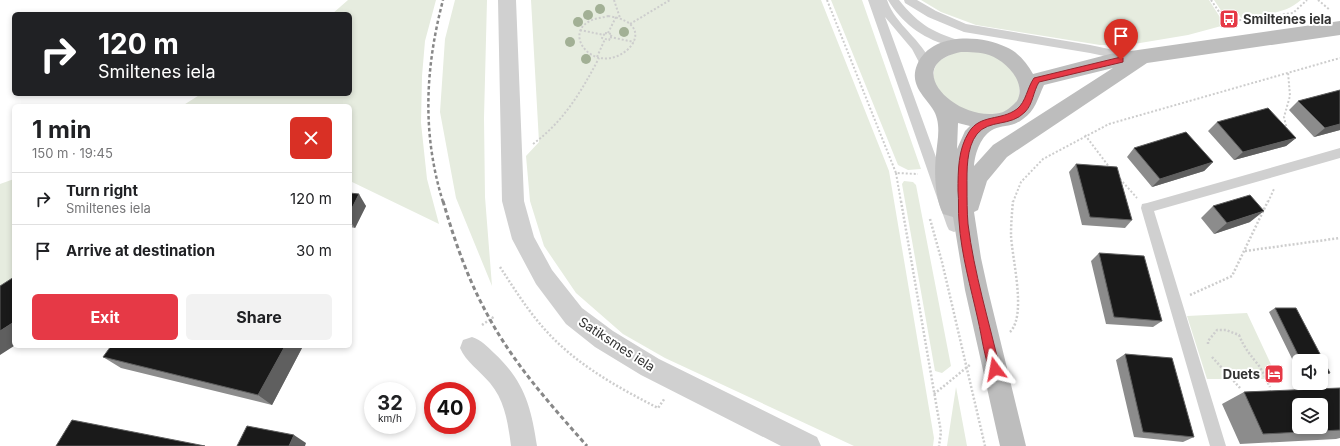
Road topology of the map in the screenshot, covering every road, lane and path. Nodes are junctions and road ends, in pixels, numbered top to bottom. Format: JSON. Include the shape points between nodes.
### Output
{"nodes":[{"id":1,"x":507,"y":0,"type":"edge"},
{"id":2,"x":614,"y":0,"type":"edge"},
{"id":3,"x":670,"y":0,"type":"edge"},
{"id":4,"x":827,"y":0,"type":"edge"},
{"id":5,"x":873,"y":0,"type":"edge"},
{"id":6,"x":882,"y":0,"type":"edge"},
{"id":7,"x":893,"y":0,"type":"edge"},
{"id":8,"x":909,"y":0,"type":"edge"},
{"id":9,"x":1211,"y":0,"type":"edge"},
{"id":10,"x":1307,"y":0,"type":"edge"},
{"id":11,"x":1318,"y":0,"type":"edge"},
{"id":12,"x":616,"y":17,"type":"junction"},
{"id":13,"x":620,"y":18,"type":"junction"},
{"id":14,"x":1336,"y":20,"type":"edge"},
{"id":15,"x":630,"y":24,"type":"junction"},
{"id":16,"x":580,"y":30,"type":"junction"},
{"id":17,"x":608,"y":34,"type":"junction"},
{"id":18,"x":604,"y":35,"type":"junction"},
{"id":19,"x":610,"y":37,"type":"junction"},
{"id":20,"x":605,"y":39,"type":"junction"},
{"id":21,"x":634,"y":42,"type":"junction"},
{"id":22,"x":961,"y":44,"type":"junction"},
{"id":23,"x":598,"y":57,"type":"junction"},
{"id":24,"x":1137,"y":58,"type":"junction"},
{"id":25,"x":1340,"y":58,"type":"edge"},
{"id":26,"x":1011,"y":59,"type":"junction"},
{"id":27,"x":1110,"y":61,"type":"junction"},
{"id":28,"x":926,"y":65,"type":"junction"},
{"id":29,"x":1288,"y":72,"type":"junction"},
{"id":30,"x":1030,"y":94,"type":"junction"},
{"id":31,"x":942,"y":105,"type":"junction"},
{"id":32,"x":988,"y":122,"type":"junction"},
{"id":33,"x":1287,"y":131,"type":"edge"},
{"id":34,"x":1086,"y":135,"type":"junction"},
{"id":35,"x":534,"y":143,"type":"dead end"},
{"id":36,"x":1340,"y":153,"type":"edge"},
{"id":37,"x":1284,"y":169,"type":"junction"},
{"id":38,"x":1111,"y":170,"type":"edge"},
{"id":39,"x":896,"y":173,"type":"junction"},
{"id":40,"x":1116,"y":175,"type":"edge"},
{"id":41,"x":920,"y":181,"type":"dead end"},
{"id":42,"x":1147,"y":208,"type":"junction"},
{"id":43,"x":930,"y":218,"type":"dead end"},
{"id":44,"x":959,"y":224,"type":"junction"},
{"id":45,"x":1340,"y":238,"type":"edge"},
{"id":46,"x":1244,"y":251,"type":"junction"},
{"id":47,"x":1176,"y":302,"type":"junction"},
{"id":48,"x":495,"y":316,"type":"dead end"},
{"id":49,"x":482,"y":325,"type":"dead end"},
{"id":50,"x":1007,"y":334,"type":"dead end"},
{"id":51,"x":1208,"y":347,"type":"dead end"},
{"id":52,"x":472,"y":348,"type":"dead end"},
{"id":53,"x":1208,"y":352,"type":"dead end"},
{"id":54,"x":977,"y":359,"type":"dead end"},
{"id":55,"x":1270,"y":387,"type":"dead end"},
{"id":56,"x":1240,"y":388,"type":"dead end"},
{"id":57,"x":934,"y":394,"type":"junction"},
{"id":58,"x":524,"y":446,"type":"edge"},
{"id":59,"x":808,"y":446,"type":"edge"},
{"id":60,"x":939,"y":446,"type":"edge"},
{"id":61,"x":985,"y":446,"type":"edge"},
{"id":62,"x":1013,"y":446,"type":"edge"},
{"id":63,"x":1218,"y":446,"type":"edge"}],
"edges":[{"from":1,"to":59,"type":"street","name":"Satiksmes iela","via":[[513,201],[523,239],[544,277],[574,316],[604,339],[650,367]]},
{"from":2,"to":13,"type":"path"},
{"from":3,"to":15,"type":"path"},
{"from":4,"to":39,"type":"path"},
{"from":5,"to":44,"type":"lane"},
{"from":6,"to":28,"type":"lane","via":[[889,16],[914,44],[925,59]]},
{"from":7,"to":22,"type":"lane","via":[[905,16],[928,34],[944,42]]},
{"from":8,"to":24,"type":"lane","via":[[932,14],[964,28]]},
{"from":9,"to":10,"type":"path","via":[[1226,22],[1292,13]]},
{"from":11,"to":14,"type":"path"},
{"from":12,"to":13,"type":"path"},
{"from":12,"to":16,"type":"path","via":[[591,20]]},
{"from":12,"to":17,"type":"path"},
{"from":13,"to":15,"type":"path"},
{"from":14,"to":24,"type":"street"},
{"from":15,"to":21,"type":"path","via":[[635,32]]},
{"from":16,"to":18,"type":"path"},
{"from":16,"to":23,"type":"path","via":[[579,44],[583,50]]},
{"from":17,"to":18,"type":"path"},
{"from":17,"to":19,"type":"path","via":[[612,34]]},
{"from":18,"to":20,"type":"path","via":[[602,38]]},
{"from":19,"to":20,"type":"path","via":[[609,40]]},
{"from":19,"to":21,"type":"path"},
{"from":20,"to":23,"type":"path"},
{"from":21,"to":23,"type":"path","via":[[627,52],[618,56]]},
{"from":22,"to":26,"type":"street","via":[[987,48]]},
{"from":22,"to":28,"type":"street","via":[[939,51]]},
{"from":23,"to":35,"type":"path","via":[[588,80],[571,106],[548,133]]},
{"from":24,"to":27,"type":"street"},
{"from":24,"to":44,"type":"street","via":[[1000,151],[977,177]]},
{"from":25,"to":29,"type":"path"},
{"from":26,"to":27,"type":"street","via":[[1051,64]]},
{"from":26,"to":30,"type":"street","via":[[1026,76]]},
{"from":27,"to":30,"type":"street","via":[[1037,80]]},
{"from":28,"to":31,"type":"street","via":[[926,85],[932,96]]},
{"from":29,"to":33,"type":"path","via":[[1290,96],[1284,117]]},
{"from":29,"to":34,"type":"path","via":[[1109,124]]},
{"from":30,"to":32,"type":"street","via":[[1021,111]]},
{"from":31,"to":32,"type":"street","via":[[955,114]]},
{"from":31,"to":44,"type":"street","via":[[949,124],[947,178]]},
{"from":32,"to":44,"type":"street","via":[[973,133],[967,145],[962,170]]},
{"from":34,"to":38,"type":"path"},
{"from":34,"to":50,"type":"path","via":[[1043,159],[1021,182],[1013,202],[1011,235],[1019,305],[1013,329]]},
{"from":36,"to":37,"type":"lane"},
{"from":37,"to":42,"type":"lane"},
{"from":37,"to":46,"type":"path"},
{"from":39,"to":41,"type":"path","via":[[918,174]]},
{"from":39,"to":57,"type":"path"},
{"from":40,"to":42,"type":"path"},
{"from":42,"to":47,"type":"lane"},
{"from":43,"to":61,"type":"path"},
{"from":44,"to":62,"type":"street"},
{"from":45,"to":46,"type":"path"},
{"from":46,"to":47,"type":"path","via":[[1232,276]]},
{"from":47,"to":63,"type":"lane"},
{"from":48,"to":49,"type":"path"},
{"from":51,"to":55,"type":"path","via":[[1208,341],[1217,330],[1239,335],[1244,348],[1256,362]]},
{"from":52,"to":58,"type":"street","via":[[490,365],[511,392]]},
{"from":53,"to":56,"type":"path"},
{"from":54,"to":57,"type":"path"},
{"from":57,"to":60,"type":"path","via":[[941,432]]}]}
